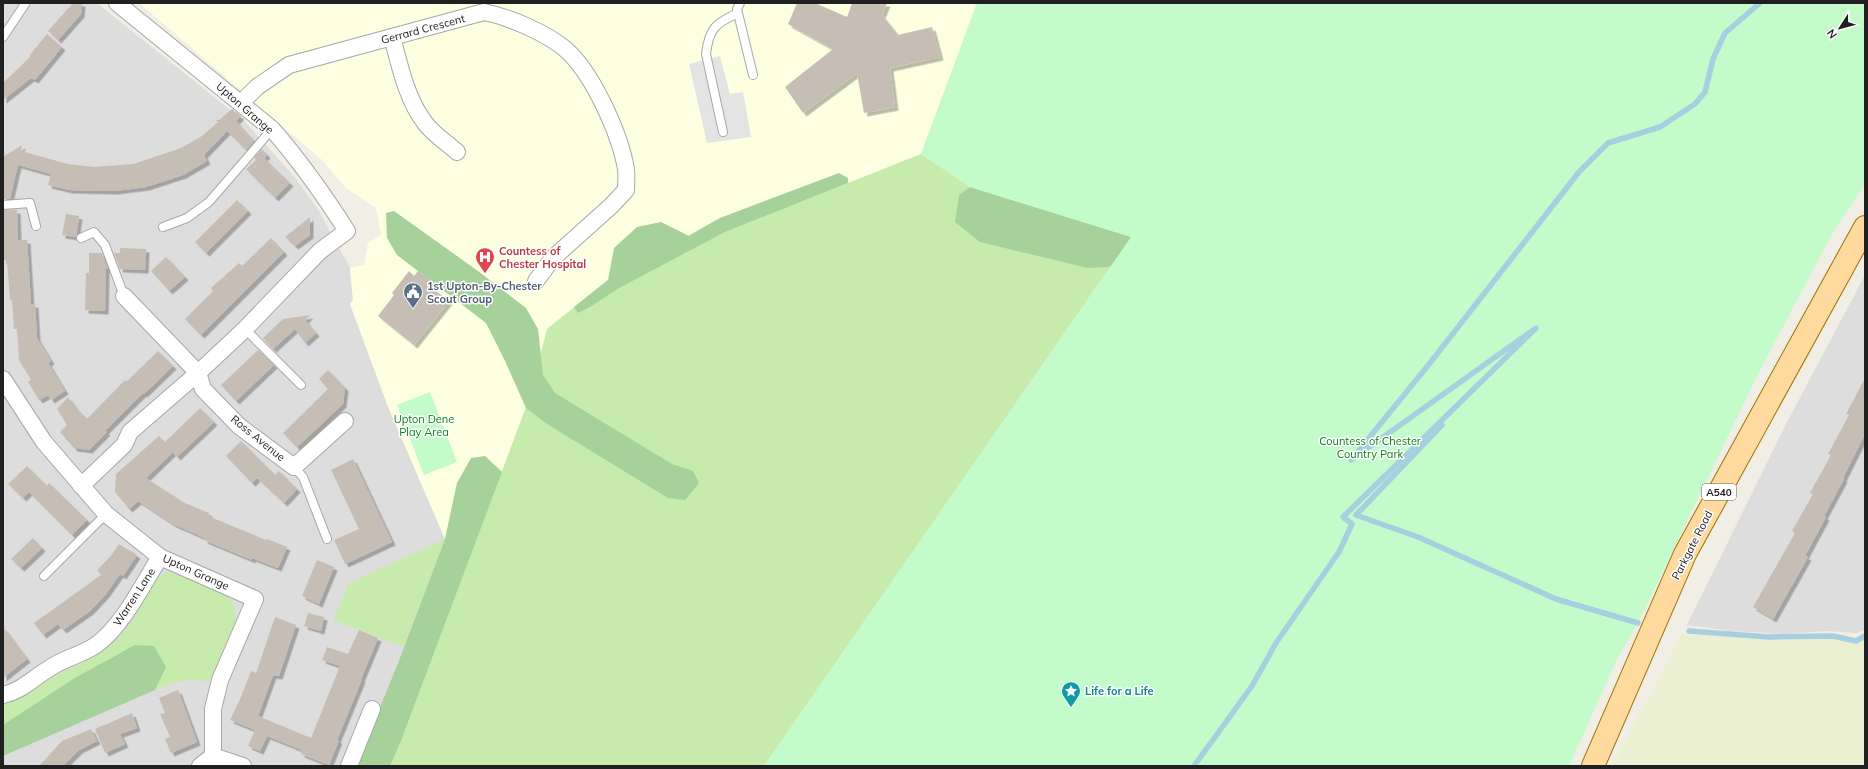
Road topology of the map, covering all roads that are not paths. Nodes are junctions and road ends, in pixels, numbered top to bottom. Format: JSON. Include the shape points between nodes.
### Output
{"nodes":[{"id":1,"x":117,"y":3,"type":"edge"},
{"id":2,"x":740,"y":3,"type":"edge"},
{"id":3,"x":25,"y":4,"type":"edge"},
{"id":4,"x":486,"y":7,"type":"edge"},
{"id":5,"x":738,"y":13,"type":"junction"},
{"id":6,"x":3,"y":37,"type":"edge"},
{"id":7,"x":392,"y":37,"type":"junction"},
{"id":8,"x":753,"y":74,"type":"dead end"},
{"id":9,"x":241,"y":103,"type":"junction"},
{"id":10,"x":272,"y":129,"type":"junction"},
{"id":11,"x":723,"y":132,"type":"dead end"},
{"id":12,"x":457,"y":152,"type":"dead end"},
{"id":13,"x":3,"y":205,"type":"edge"},
{"id":14,"x":36,"y":226,"type":"dead end"},
{"id":15,"x":163,"y":227,"type":"dead end"},
{"id":16,"x":1865,"y":227,"type":"edge"},
{"id":17,"x":81,"y":238,"type":"dead end"},
{"id":18,"x":536,"y":281,"type":"dead end"},
{"id":19,"x":124,"y":296,"type":"joint"},
{"id":20,"x":245,"y":329,"type":"junction"},
{"id":21,"x":198,"y":373,"type":"junction"},
{"id":22,"x":3,"y":380,"type":"edge"},
{"id":23,"x":301,"y":385,"type":"dead end"},
{"id":24,"x":346,"y":421,"type":"dead end"},
{"id":25,"x":294,"y":467,"type":"junction"},
{"id":26,"x":81,"y":486,"type":"junction"},
{"id":27,"x":106,"y":514,"type":"junction"},
{"id":28,"x":328,"y":539,"type":"dead end"},
{"id":29,"x":160,"y":557,"type":"junction"},
{"id":30,"x":44,"y":576,"type":"dead end"},
{"id":31,"x":3,"y":695,"type":"edge"},
{"id":32,"x":372,"y":709,"type":"dead end"},
{"id":33,"x":213,"y":756,"type":"junction"},
{"id":34,"x":200,"y":766,"type":"edge"},
{"id":35,"x":243,"y":766,"type":"edge"},
{"id":36,"x":349,"y":766,"type":"edge"},
{"id":37,"x":1593,"y":766,"type":"edge"}],
"edges":[{"from":1,"to":9,"type":"street","name":"Upton Grange"},
{"from":2,"to":5,"type":"lane"},
{"from":3,"to":6,"type":"lane"},
{"from":4,"to":7,"type":"street","name":"Gerrard Crescent"},
{"from":4,"to":18,"type":"street","name":"Gerrard Crescent","via":[[564,48],[584,72],[604,106],[620,144],[626,171],[626,190],[553,258]]},
{"from":5,"to":8,"type":"lane"},
{"from":5,"to":11,"type":"lane","via":[[721,20],[712,29],[707,42],[706,54]]},
{"from":7,"to":9,"type":"street","name":"Gerrard Crescent","via":[[289,65],[257,87]]},
{"from":7,"to":12,"type":"street","via":[[415,108],[426,124]]},
{"from":9,"to":10,"type":"street","name":"Upton Grange"},
{"from":10,"to":15,"type":"lane","via":[[209,202],[187,218]]},
{"from":10,"to":20,"type":"street","name":"Upton Grange","via":[[325,195],[347,231],[320,251]]},
{"from":13,"to":14,"type":"lane","via":[[30,203]]},
{"from":16,"to":37,"type":"main road","name":"Parkgate Road","number":"A540","via":[[1685,554]]},
{"from":17,"to":19,"type":"lane","via":[[94,232],[105,245]]},
{"from":19,"to":21,"type":"street","name":"Ross Avenue"},
{"from":20,"to":21,"type":"street"},
{"from":20,"to":23,"type":"lane"},
{"from":21,"to":25,"type":"street","name":"Ross Avenue","via":[[203,389],[239,426]]},
{"from":21,"to":26,"type":"street","via":[[130,432],[124,445]]},
{"from":22,"to":26,"type":"street","name":"Upton Grange","via":[[44,442]]},
{"from":24,"to":25,"type":"street","name":"Ross Avenue"},
{"from":25,"to":28,"type":"lane","via":[[303,477]]},
{"from":26,"to":27,"type":"street","name":"Upton Grange"},
{"from":27,"to":29,"type":"street","name":"Upton Grange"},
{"from":27,"to":30,"type":"lane"},
{"from":29,"to":31,"type":"street","name":"Warren Lane","via":[[110,634],[82,654],[54,665],[20,689]]},
{"from":29,"to":33,"type":"street","name":"Upton Grange","via":[[255,598],[220,680],[213,709]]},
{"from":32,"to":36,"type":"street"},
{"from":33,"to":34,"type":"street"},
{"from":33,"to":35,"type":"street"}]}
